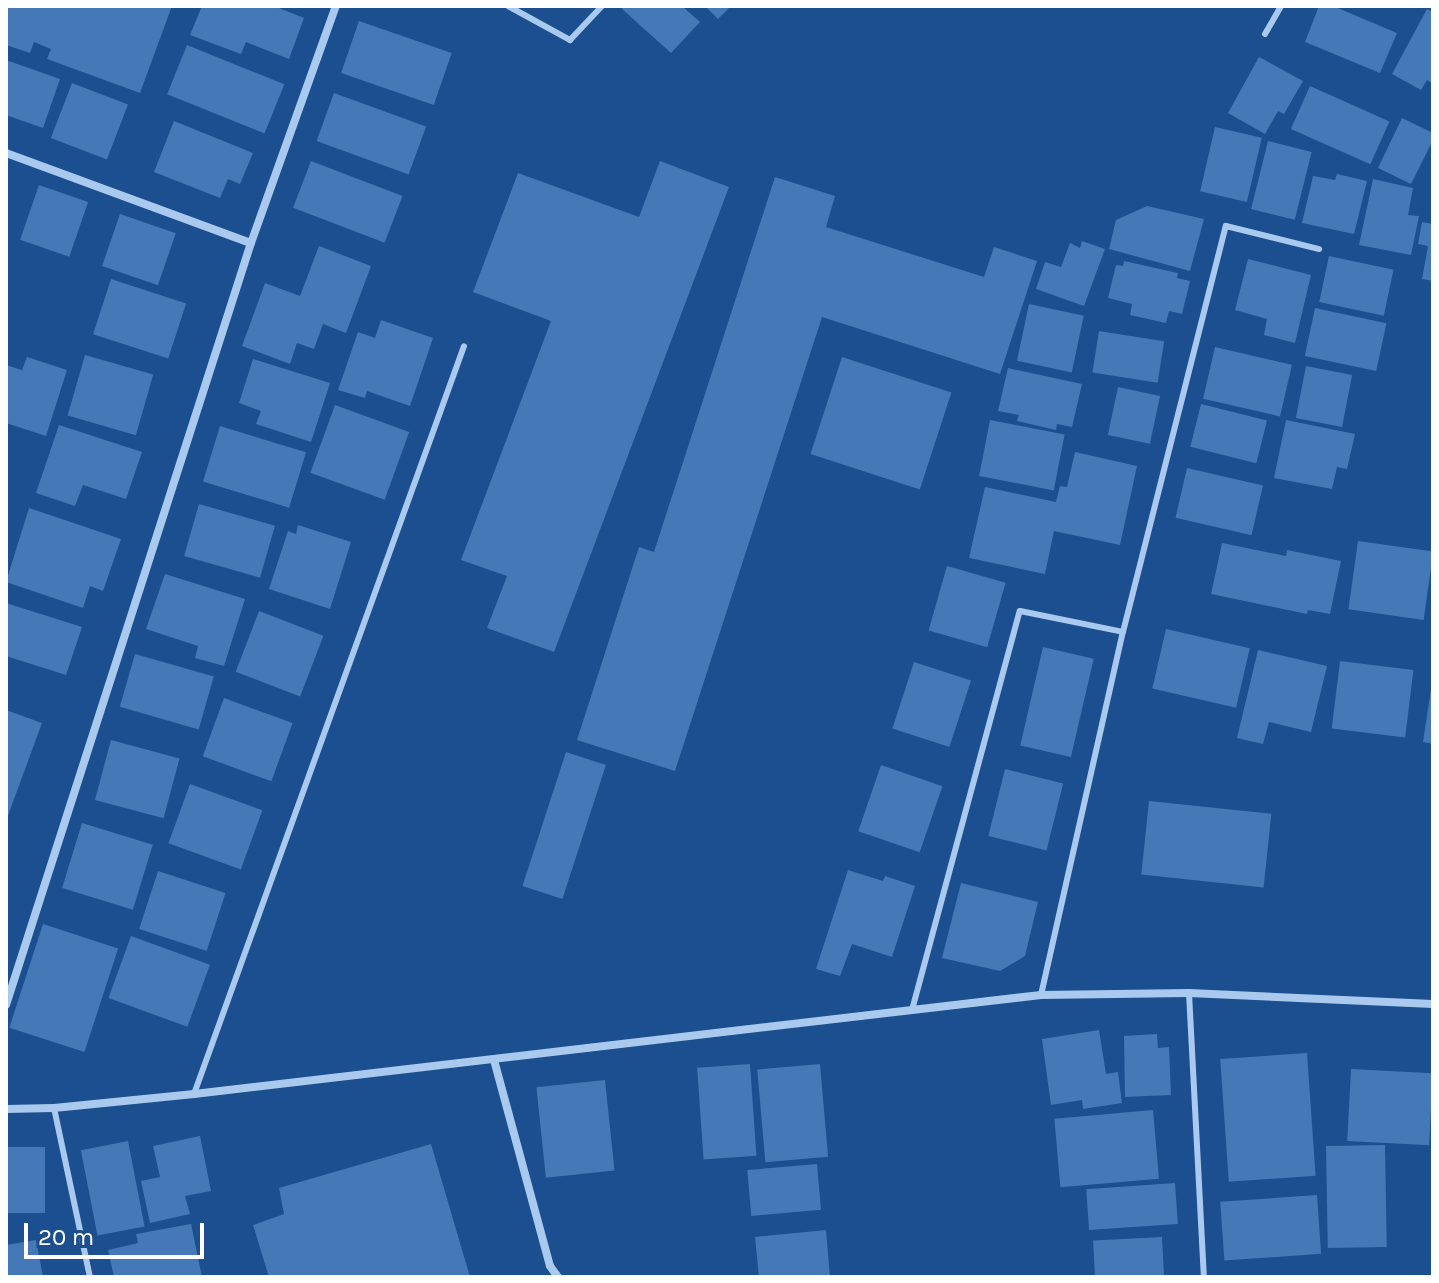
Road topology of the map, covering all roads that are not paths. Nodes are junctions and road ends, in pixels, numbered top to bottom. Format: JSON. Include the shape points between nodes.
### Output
{"nodes":[{"id":1,"x":336,"y":6,"type":"edge"},
{"id":2,"x":508,"y":6,"type":"edge"},
{"id":3,"x":602,"y":6,"type":"edge"},
{"id":4,"x":1281,"y":6,"type":"edge"},
{"id":5,"x":1265,"y":34,"type":"dead end"},
{"id":6,"x":6,"y":153,"type":"edge"},
{"id":7,"x":251,"y":243,"type":"junction"},
{"id":8,"x":1319,"y":249,"type":"dead end"},
{"id":9,"x":464,"y":346,"type":"dead end"},
{"id":10,"x":1123,"y":632,"type":"junction"},
{"id":11,"x":1189,"y":993,"type":"junction"},
{"id":12,"x":1041,"y":995,"type":"junction"},
{"id":13,"x":1433,"y":1004,"type":"edge"},
{"id":14,"x":6,"y":1005,"type":"edge"},
{"id":15,"x":912,"y":1010,"type":"junction"},
{"id":16,"x":494,"y":1060,"type":"junction"},
{"id":17,"x":194,"y":1094,"type":"junction"},
{"id":18,"x":54,"y":1108,"type":"junction"},
{"id":19,"x":6,"y":1109,"type":"edge"},
{"id":20,"x":90,"y":1277,"type":"edge"},
{"id":21,"x":558,"y":1277,"type":"edge"},
{"id":22,"x":1204,"y":1277,"type":"edge"}],
"edges":[{"from":1,"to":7,"type":"street"},
{"from":2,"to":3,"type":"lane","via":[[570,40]]},
{"from":4,"to":5,"type":"lane"},
{"from":6,"to":7,"type":"street"},
{"from":7,"to":14,"type":"street"},
{"from":8,"to":10,"type":"lane","via":[[1226,226]]},
{"from":9,"to":17,"type":"lane"},
{"from":10,"to":12,"type":"lane"},
{"from":10,"to":15,"type":"lane","via":[[1020,611]]},
{"from":11,"to":12,"type":"street"},
{"from":11,"to":13,"type":"street"},
{"from":11,"to":22,"type":"lane"},
{"from":12,"to":15,"type":"street"},
{"from":15,"to":16,"type":"street"},
{"from":16,"to":17,"type":"street"},
{"from":16,"to":21,"type":"street","via":[[550,1266]]},
{"from":17,"to":18,"type":"street"},
{"from":18,"to":19,"type":"street"},
{"from":18,"to":20,"type":"lane"}]}
